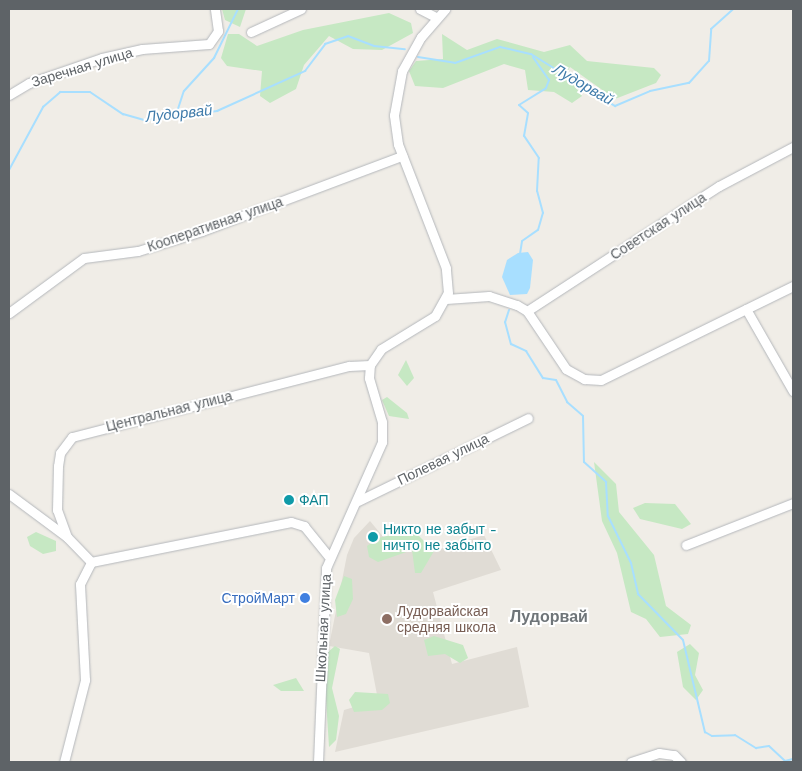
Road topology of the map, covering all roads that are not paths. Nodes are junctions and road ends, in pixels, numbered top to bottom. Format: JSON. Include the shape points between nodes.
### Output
{"nodes":[{"id":1,"x":215,"y":9,"type":"edge"},
{"id":2,"x":302,"y":9,"type":"edge"},
{"id":3,"x":420,"y":9,"type":"edge"},
{"id":4,"x":445,"y":9,"type":"edge"},
{"id":5,"x":436,"y":17,"type":"junction"},
{"id":6,"x":251,"y":32,"type":"dead end"},
{"id":7,"x":9,"y":95,"type":"edge"},
{"id":8,"x":793,"y":147,"type":"edge"},
{"id":9,"x":402,"y":156,"type":"junction"},
{"id":10,"x":793,"y":286,"type":"edge"},
{"id":11,"x":446,"y":299,"type":"junction"},
{"id":12,"x":746,"y":309,"type":"junction"},
{"id":13,"x":527,"y":311,"type":"junction"},
{"id":14,"x":9,"y":313,"type":"edge"},
{"id":15,"x":370,"y":365,"type":"junction"},
{"id":16,"x":793,"y":391,"type":"edge"},
{"id":17,"x":528,"y":418,"type":"dead end"},
{"id":18,"x":9,"y":494,"type":"edge"},
{"id":19,"x":358,"y":501,"type":"junction"},
{"id":20,"x":793,"y":503,"type":"edge"},
{"id":21,"x":68,"y":537,"type":"junction"},
{"id":22,"x":686,"y":545,"type":"dead end"},
{"id":23,"x":328,"y":556,"type":"junction"},
{"id":24,"x":91,"y":562,"type":"junction"},
{"id":25,"x":64,"y":762,"type":"edge"},
{"id":26,"x":318,"y":762,"type":"edge"},
{"id":27,"x":631,"y":762,"type":"edge"},
{"id":28,"x":681,"y":762,"type":"edge"}],
"edges":[{"from":1,"to":7,"type":"street","name":"Заречная улица","via":[[218,32],[209,44],[142,49],[102,58],[29,83]]},
{"from":2,"to":6,"type":"street"},
{"from":3,"to":5,"type":"street"},
{"from":4,"to":5,"type":"street"},
{"from":5,"to":9,"type":"street","via":[[408,58],[394,104]]},
{"from":8,"to":13,"type":"street","name":"Советская улица","via":[[719,186]]},
{"from":9,"to":11,"type":"street","via":[[446,268]]},
{"from":9,"to":14,"type":"street","name":"Кооперативная улица","via":[[202,231],[138,251],[84,258]]},
{"from":10,"to":12,"type":"street"},
{"from":11,"to":13,"type":"street","via":[[490,296]]},
{"from":11,"to":15,"type":"street","via":[[435,316],[381,349]]},
{"from":12,"to":13,"type":"street","via":[[601,380],[584,379],[566,369]]},
{"from":12,"to":16,"type":"street"},
{"from":15,"to":19,"type":"street","via":[[370,385],[383,436]]},
{"from":15,"to":21,"type":"street","name":"Центральная улица","via":[[349,366],[72,437],[60,453],[56,510]]},
{"from":17,"to":19,"type":"street","name":"Полевая улица"},
{"from":18,"to":21,"type":"street"},
{"from":19,"to":23,"type":"street","name":"Школьная улица"},
{"from":20,"to":22,"type":"street"},
{"from":21,"to":24,"type":"street"},
{"from":23,"to":24,"type":"street","via":[[304,526],[291,522]]},
{"from":23,"to":26,"type":"street","name":"Школьная улица","via":[[320,634]]},
{"from":24,"to":25,"type":"street","via":[[80,584],[85,680]]},
{"from":27,"to":28,"type":"street","via":[[670,753]]}]}
